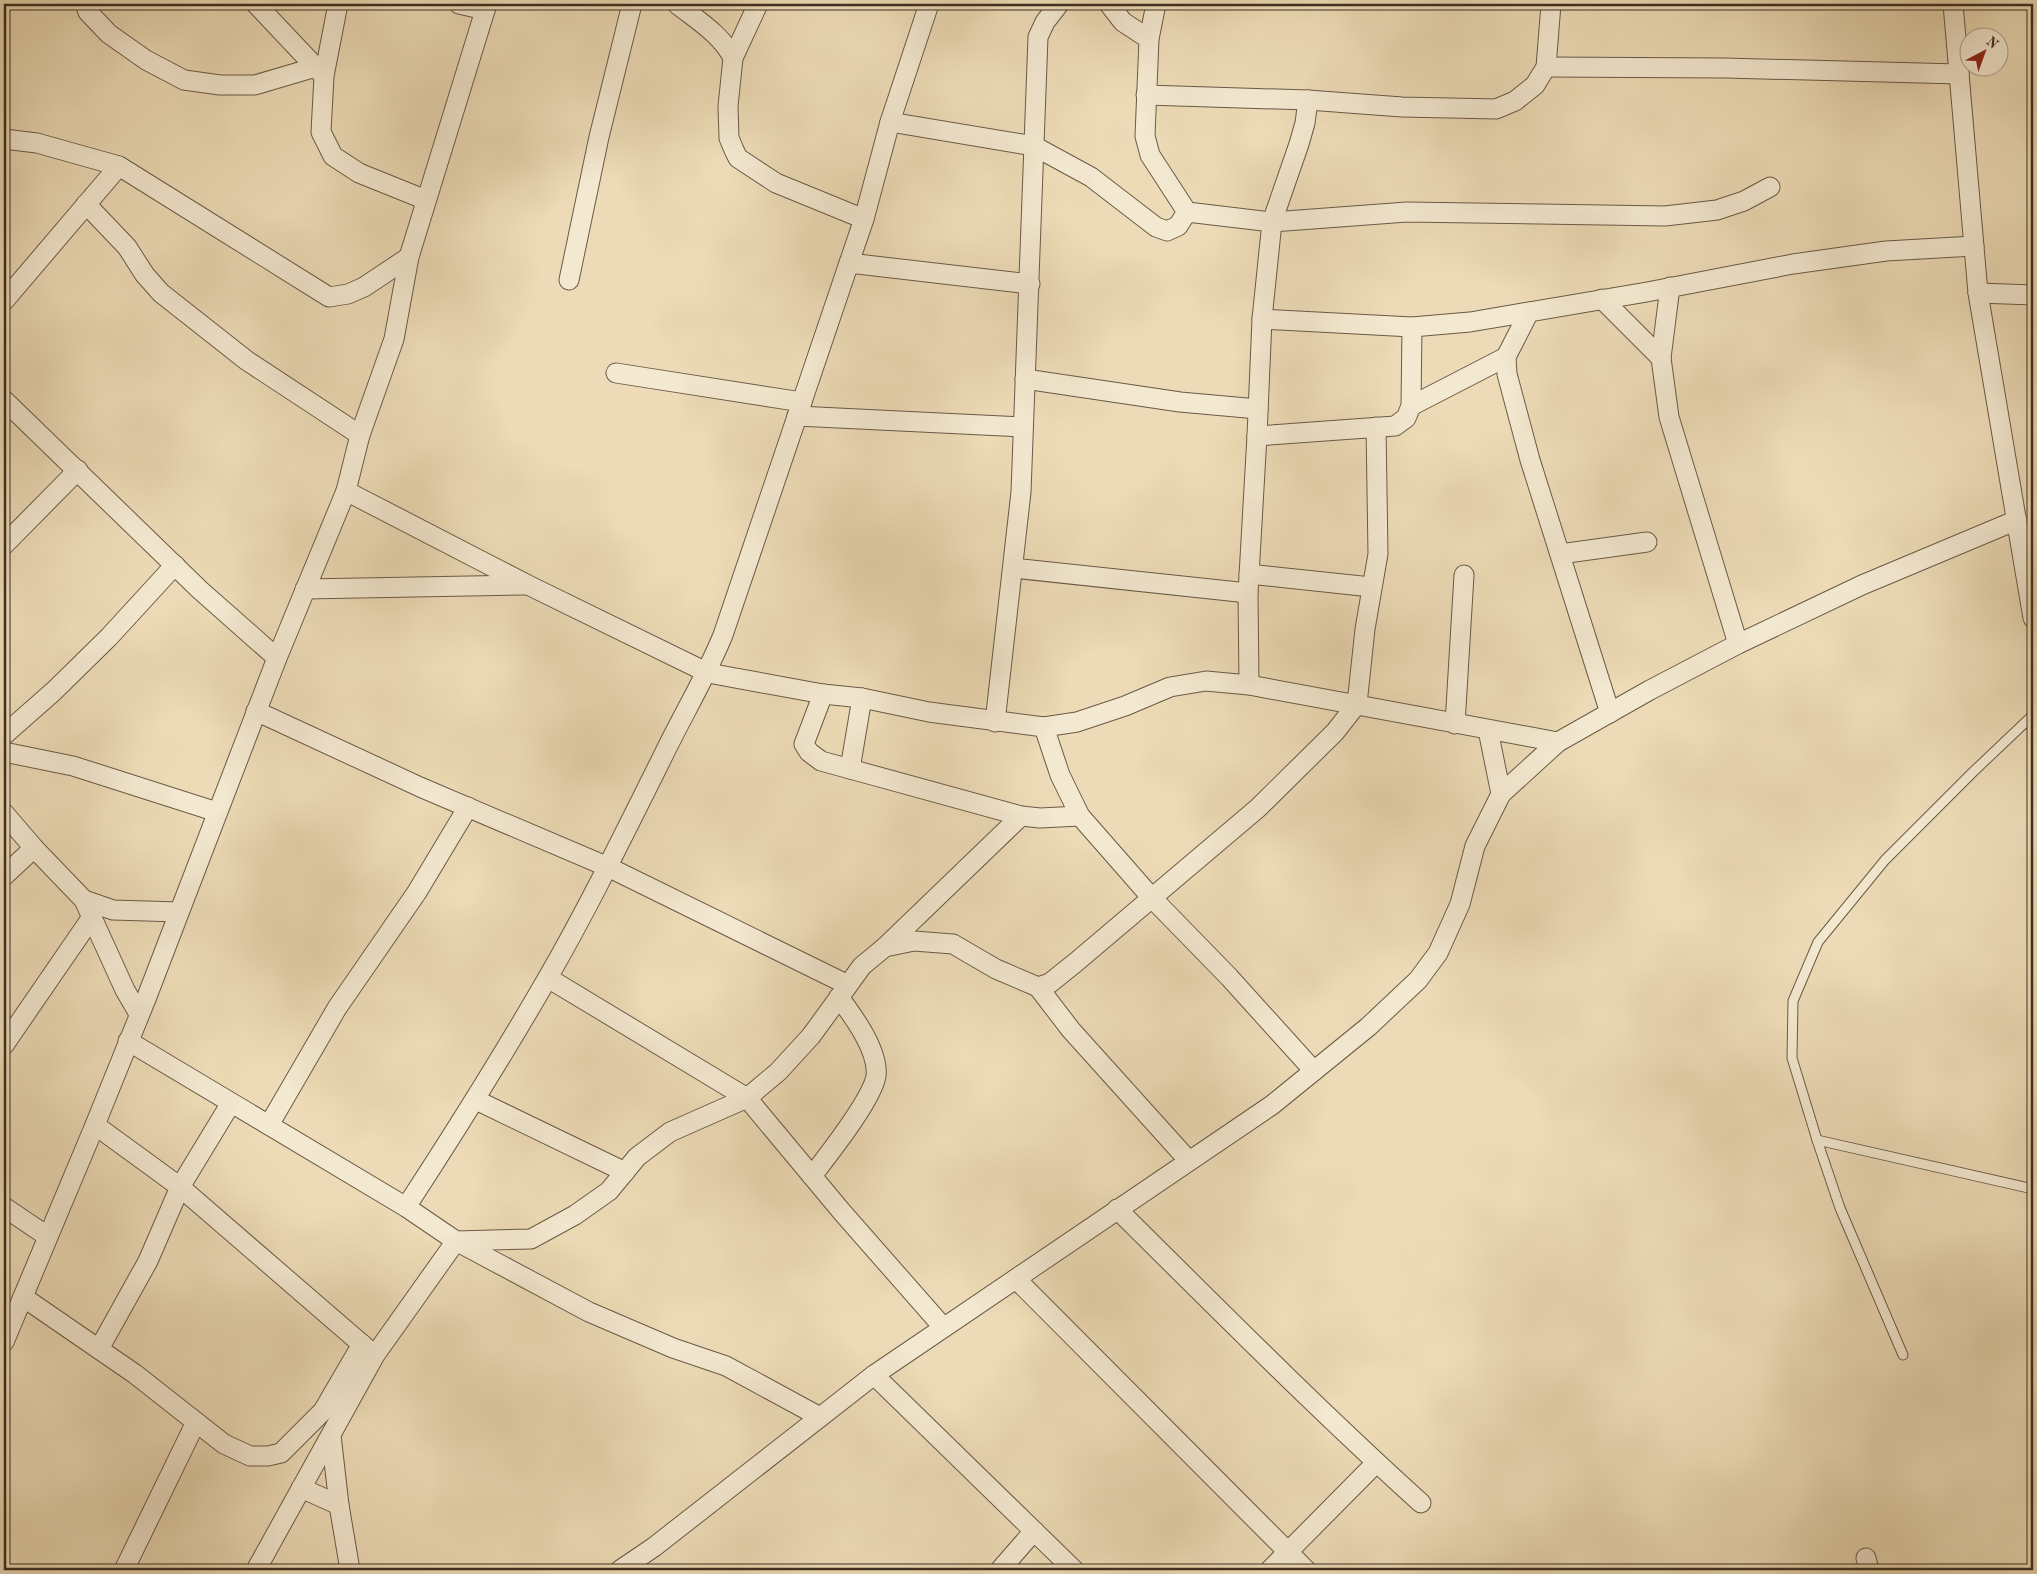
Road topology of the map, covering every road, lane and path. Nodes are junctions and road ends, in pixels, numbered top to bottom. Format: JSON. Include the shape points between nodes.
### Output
{"nodes":[{"id":1,"x":85,"y":4,"type":"edge"},
{"id":2,"x":256,"y":4,"type":"edge"},
{"id":3,"x":338,"y":4,"type":"edge"},
{"id":4,"x":459,"y":4,"type":"edge"},
{"id":5,"x":632,"y":4,"type":"edge"},
{"id":6,"x":677,"y":4,"type":"edge"},
{"id":7,"x":758,"y":4,"type":"edge"},
{"id":8,"x":929,"y":4,"type":"edge"},
{"id":9,"x":1059,"y":4,"type":"edge"},
{"id":10,"x":1109,"y":4,"type":"edge"},
{"id":11,"x":1156,"y":4,"type":"edge"},
{"id":12,"x":1551,"y":4,"type":"edge"},
{"id":13,"x":1954,"y":4,"type":"edge"},
{"id":14,"x":486,"y":7,"type":"edge"},
{"id":15,"x":1149,"y":39,"type":"junction"},
{"id":16,"x":733,"y":58,"type":"junction"},
{"id":17,"x":1546,"y":67,"type":"junction"},
{"id":18,"x":320,"y":71,"type":"junction"},
{"id":19,"x":1959,"y":74,"type":"junction"},
{"id":20,"x":1146,"y":95,"type":"junction"},
{"id":21,"x":1308,"y":100,"type":"junction"},
{"id":22,"x":890,"y":122,"type":"junction"},
{"id":23,"x":4,"y":139,"type":"edge"},
{"id":24,"x":1034,"y":146,"type":"junction"},
{"id":25,"x":119,"y":166,"type":"junction"},
{"id":26,"x":1770,"y":187,"type":"dead end"},
{"id":27,"x":426,"y":200,"type":"junction"},
{"id":28,"x":86,"y":204,"type":"junction"},
{"id":29,"x":1187,"y":212,"type":"junction"},
{"id":30,"x":864,"y":219,"type":"junction"},
{"id":31,"x":1272,"y":222,"type":"junction"},
{"id":32,"x":1974,"y":246,"type":"junction"},
{"id":33,"x":409,"y":257,"type":"junction"},
{"id":34,"x":849,"y":263,"type":"junction"},
{"id":35,"x":569,"y":280,"type":"dead end"},
{"id":36,"x":1030,"y":284,"type":"junction"},
{"id":37,"x":1670,"y":287,"type":"junction"},
{"id":38,"x":1978,"y":294,"type":"junction"},
{"id":39,"x":2033,"y":295,"type":"edge"},
{"id":40,"x":1602,"y":300,"type":"junction"},
{"id":41,"x":4,"y":301,"type":"edge"},
{"id":42,"x":1529,"y":312,"type":"junction"},
{"id":43,"x":1262,"y":319,"type":"junction"},
{"id":44,"x":1412,"y":327,"type":"junction"},
{"id":45,"x":1506,"y":357,"type":"junction"},
{"id":46,"x":1661,"y":358,"type":"junction"},
{"id":47,"x":616,"y":373,"type":"dead end"},
{"id":48,"x":1025,"y":379,"type":"junction"},
{"id":49,"x":4,"y":400,"type":"edge"},
{"id":50,"x":1411,"y":406,"type":"junction"},
{"id":51,"x":800,"y":409,"type":"junction"},
{"id":52,"x":1258,"y":409,"type":"junction"},
{"id":53,"x":1022,"y":427,"type":"junction"},
{"id":54,"x":1376,"y":427,"type":"junction"},
{"id":55,"x":360,"y":435,"type":"junction"},
{"id":56,"x":1258,"y":436,"type":"junction"},
{"id":57,"x":78,"y":470,"type":"junction"},
{"id":58,"x":346,"y":491,"type":"junction"},
{"id":59,"x":2017,"y":520,"type":"junction"},
{"id":60,"x":1647,"y":542,"type":"dead end"},
{"id":61,"x":4,"y":545,"type":"edge"},
{"id":62,"x":1560,"y":554,"type":"junction"},
{"id":63,"x":174,"y":565,"type":"junction"},
{"id":64,"x":1013,"y":568,"type":"junction"},
{"id":65,"x":1249,"y":574,"type":"junction"},
{"id":66,"x":1464,"y":575,"type":"dead end"},
{"id":67,"x":528,"y":585,"type":"junction"},
{"id":68,"x":1371,"y":587,"type":"junction"},
{"id":69,"x":305,"y":589,"type":"junction"},
{"id":70,"x":1248,"y":593,"type":"junction"},
{"id":71,"x":2033,"y":618,"type":"edge"},
{"id":72,"x":1738,"y":644,"type":"junction"},
{"id":73,"x":277,"y":658,"type":"junction"},
{"id":74,"x":708,"y":673,"type":"junction"},
{"id":75,"x":1249,"y":685,"type":"junction"},
{"id":76,"x":822,"y":694,"type":"junction"},
{"id":77,"x":862,"y":698,"type":"junction"},
{"id":78,"x":1357,"y":704,"type":"junction"},
{"id":79,"x":256,"y":711,"type":"junction"},
{"id":80,"x":1610,"y":713,"type":"junction"},
{"id":81,"x":2033,"y":715,"type":"edge"},
{"id":82,"x":995,"y":722,"type":"junction"},
{"id":83,"x":1455,"y":724,"type":"junction"},
{"id":84,"x":1044,"y":727,"type":"junction"},
{"id":85,"x":1488,"y":730,"type":"junction"},
{"id":86,"x":4,"y":735,"type":"edge"},
{"id":87,"x":1558,"y":742,"type":"junction"},
{"id":88,"x":4,"y":752,"type":"edge"},
{"id":89,"x":850,"y":769,"type":"junction"},
{"id":90,"x":1501,"y":794,"type":"junction"},
{"id":91,"x":468,"y":808,"type":"junction"},
{"id":92,"x":217,"y":812,"type":"junction"},
{"id":93,"x":4,"y":813,"type":"edge"},
{"id":94,"x":1020,"y":816,"type":"junction"},
{"id":95,"x":1080,"y":816,"type":"junction"},
{"id":96,"x":34,"y":848,"type":"junction"},
{"id":97,"x":608,"y":866,"type":"junction"},
{"id":98,"x":4,"y":876,"type":"edge"},
{"id":99,"x":1151,"y":897,"type":"junction"},
{"id":100,"x":88,"y":909,"type":"junction"},
{"id":101,"x":179,"y":912,"type":"junction"},
{"id":102,"x":885,"y":947,"type":"junction"},
{"id":103,"x":548,"y":978,"type":"junction"},
{"id":104,"x":1038,"y":987,"type":"junction"},
{"id":105,"x":843,"y":991,"type":"junction"},
{"id":106,"x":139,"y":1014,"type":"junction"},
{"id":107,"x":128,"y":1041,"type":"junction"},
{"id":108,"x":4,"y":1045,"type":"edge"},
{"id":109,"x":1314,"y":1071,"type":"junction"},
{"id":110,"x":747,"y":1098,"type":"junction"},
{"id":111,"x":476,"y":1100,"type":"junction"},
{"id":112,"x":231,"y":1102,"type":"junction"},
{"id":113,"x":96,"y":1125,"type":"junction"},
{"id":114,"x":269,"y":1125,"type":"junction"},
{"id":115,"x":1817,"y":1140,"type":"junction"},
{"id":116,"x":1189,"y":1161,"type":"junction"},
{"id":117,"x":625,"y":1172,"type":"junction"},
{"id":118,"x":812,"y":1176,"type":"junction"},
{"id":119,"x":180,"y":1187,"type":"junction"},
{"id":120,"x":2033,"y":1189,"type":"edge"},
{"id":121,"x":4,"y":1207,"type":"edge"},
{"id":122,"x":406,"y":1207,"type":"junction"},
{"id":123,"x":1117,"y":1209,"type":"junction"},
{"id":124,"x":47,"y":1236,"type":"junction"},
{"id":125,"x":456,"y":1241,"type":"junction"},
{"id":126,"x":1016,"y":1279,"type":"junction"},
{"id":127,"x":23,"y":1297,"type":"junction"},
{"id":128,"x":943,"y":1327,"type":"junction"},
{"id":129,"x":4,"y":1342,"type":"edge"},
{"id":130,"x":99,"y":1349,"type":"junction"},
{"id":131,"x":369,"y":1350,"type":"junction"},
{"id":132,"x":1903,"y":1355,"type":"dead end"},
{"id":133,"x":874,"y":1375,"type":"junction"},
{"id":134,"x":820,"y":1417,"type":"junction"},
{"id":135,"x":196,"y":1422,"type":"junction"},
{"id":136,"x":331,"y":1435,"type":"junction"},
{"id":137,"x":1376,"y":1463,"type":"junction"},
{"id":138,"x":301,"y":1488,"type":"junction"},
{"id":139,"x":1421,"y":1503,"type":"dead end"},
{"id":140,"x":339,"y":1505,"type":"junction"},
{"id":141,"x":1034,"y":1531,"type":"junction"},
{"id":142,"x":1288,"y":1553,"type":"junction"},
{"id":143,"x":626,"y":1569,"type":"edge"},
{"id":144,"x":124,"y":1570,"type":"edge"},
{"id":145,"x":256,"y":1570,"type":"edge"},
{"id":146,"x":350,"y":1570,"type":"edge"},
{"id":147,"x":1000,"y":1570,"type":"edge"},
{"id":148,"x":1074,"y":1570,"type":"edge"},
{"id":149,"x":1270,"y":1570,"type":"edge"},
{"id":150,"x":1306,"y":1570,"type":"edge"}],
"edges":[{"from":1,"to":18,"type":"street","via":[[88,12],[109,34],[146,60],[184,80],[255,85]]},
{"from":2,"to":18,"type":"street"},
{"from":3,"to":18,"type":"street"},
{"from":4,"to":14,"type":"street"},
{"from":5,"to":35,"type":"street","via":[[599,137]]},
{"from":6,"to":16,"type":"street","via":[[721,40]]},
{"from":7,"to":16,"type":"street"},
{"from":8,"to":22,"type":"street"},
{"from":9,"to":24,"type":"street","via":[[1038,37]]},
{"from":10,"to":15,"type":"street","via":[[1123,22]]},
{"from":11,"to":15,"type":"street"},
{"from":12,"to":17,"type":"street"},
{"from":13,"to":19,"type":"street"},
{"from":14,"to":27,"type":"street"},
{"from":15,"to":20,"type":"street"},
{"from":16,"to":30,"type":"street","via":[[728,106],[729,138],[738,158],[776,183]]},
{"from":17,"to":19,"type":"street"},
{"from":17,"to":21,"type":"street","via":[[1535,85],[1515,101],[1496,109]]},
{"from":18,"to":27,"type":"street","via":[[321,132],[333,156],[359,173]]},
{"from":19,"to":32,"type":"street"},
{"from":20,"to":21,"type":"street"},
{"from":20,"to":29,"type":"street","via":[[1145,136],[1150,155]]},
{"from":21,"to":31,"type":"street","via":[[1299,144]]},
{"from":22,"to":24,"type":"street"},
{"from":22,"to":30,"type":"street"},
{"from":23,"to":25,"type":"street","via":[[37,143]]},
{"from":24,"to":29,"type":"street","via":[[1090,177],[1167,232],[1178,226]]},
{"from":24,"to":36,"type":"street"},
{"from":25,"to":28,"type":"street"},
{"from":25,"to":33,"type":"street","via":[[329,297],[364,287]]},
{"from":26,"to":31,"type":"street","via":[[1717,210],[1665,216],[1407,212]]},
{"from":27,"to":33,"type":"street"},
{"from":28,"to":41,"type":"street"},
{"from":28,"to":55,"type":"street","via":[[127,247],[161,293],[246,360]]},
{"from":29,"to":31,"type":"street"},
{"from":30,"to":34,"type":"street"},
{"from":31,"to":43,"type":"street"},
{"from":32,"to":37,"type":"street","via":[[1868,253]]},
{"from":32,"to":38,"type":"street"},
{"from":33,"to":55,"type":"street","via":[[394,339]]},
{"from":34,"to":36,"type":"street"},
{"from":34,"to":51,"type":"street"},
{"from":36,"to":48,"type":"street"},
{"from":37,"to":40,"type":"street"},
{"from":37,"to":46,"type":"street"},
{"from":38,"to":39,"type":"street"},
{"from":38,"to":59,"type":"street"},
{"from":40,"to":42,"type":"street"},
{"from":40,"to":46,"type":"street"},
{"from":42,"to":44,"type":"street"},
{"from":42,"to":45,"type":"street"},
{"from":43,"to":44,"type":"street"},
{"from":43,"to":52,"type":"street"},
{"from":44,"to":50,"type":"street"},
{"from":45,"to":50,"type":"street"},
{"from":45,"to":62,"type":"street","via":[[1507,374],[1530,460]]},
{"from":46,"to":72,"type":"street","via":[[1669,417]]},
{"from":47,"to":51,"type":"street"},
{"from":48,"to":52,"type":"street","via":[[1198,405]]},
{"from":48,"to":53,"type":"street"},
{"from":49,"to":57,"type":"street"},
{"from":50,"to":54,"type":"street","via":[[1406,418],[1395,426]]},
{"from":51,"to":53,"type":"street"},
{"from":51,"to":74,"type":"street"},
{"from":52,"to":56,"type":"street"},
{"from":53,"to":64,"type":"street","via":[[1021,492]]},
{"from":54,"to":56,"type":"street"},
{"from":54,"to":68,"type":"street","via":[[1378,554]]},
{"from":55,"to":58,"type":"street"},
{"from":56,"to":65,"type":"street"},
{"from":57,"to":61,"type":"street"},
{"from":57,"to":63,"type":"street"},
{"from":58,"to":67,"type":"street"},
{"from":58,"to":69,"type":"street"},
{"from":59,"to":71,"type":"street"},
{"from":59,"to":72,"type":"street","via":[[1862,585]]},
{"from":60,"to":62,"type":"street"},
{"from":62,"to":80,"type":"street"},
{"from":63,"to":73,"type":"street"},
{"from":63,"to":86,"type":"street","via":[[109,637]]},
{"from":64,"to":70,"type":"street"},
{"from":64,"to":82,"type":"street"},
{"from":65,"to":68,"type":"street"},
{"from":65,"to":70,"type":"street"},
{"from":66,"to":83,"type":"street"},
{"from":67,"to":69,"type":"street"},
{"from":67,"to":74,"type":"street"},
{"from":68,"to":78,"type":"street"},
{"from":69,"to":73,"type":"street"},
{"from":70,"to":75,"type":"street"},
{"from":72,"to":80,"type":"street"},
{"from":73,"to":79,"type":"street"},
{"from":74,"to":76,"type":"street"},
{"from":74,"to":97,"type":"street","via":[[686,709]]},
{"from":75,"to":78,"type":"street"},
{"from":75,"to":84,"type":"street","via":[[1206,681],[1170,687],[1077,722]]},
{"from":76,"to":77,"type":"street"},
{"from":76,"to":89,"type":"street","via":[[804,744],[822,761]]},
{"from":77,"to":82,"type":"street"},
{"from":77,"to":89,"type":"street"},
{"from":78,"to":83,"type":"street"},
{"from":78,"to":99,"type":"street","via":[[1335,732],[1258,808]]},
{"from":79,"to":91,"type":"street"},
{"from":79,"to":92,"type":"street"},
{"from":80,"to":87,"type":"street"},
{"from":81,"to":115,"type":"lane","via":[[1885,860],[1818,942],[1793,1001],[1792,1058]]},
{"from":82,"to":84,"type":"street"},
{"from":83,"to":85,"type":"street"},
{"from":84,"to":95,"type":"street","via":[[1060,775]]},
{"from":85,"to":87,"type":"street"},
{"from":85,"to":90,"type":"street"},
{"from":87,"to":90,"type":"street"},
{"from":88,"to":92,"type":"street","via":[[73,766]]},
{"from":89,"to":94,"type":"street"},
{"from":90,"to":109,"type":"street","via":[[1475,846],[1460,904],[1438,953],[1418,980]]},
{"from":91,"to":97,"type":"street"},
{"from":91,"to":114,"type":"street","via":[[417,892],[337,1008]]},
{"from":92,"to":101,"type":"street"},
{"from":93,"to":96,"type":"street"},
{"from":94,"to":95,"type":"street"},
{"from":94,"to":102,"type":"street"},
{"from":95,"to":99,"type":"street"},
{"from":96,"to":98,"type":"street"},
{"from":96,"to":100,"type":"street"},
{"from":97,"to":103,"type":"street"},
{"from":97,"to":105,"type":"street"},
{"from":99,"to":104,"type":"street","via":[[1069,968],[1050,983]]},
{"from":99,"to":109,"type":"street"},
{"from":100,"to":101,"type":"street"},
{"from":100,"to":106,"type":"street"},
{"from":100,"to":108,"type":"street"},
{"from":101,"to":106,"type":"street"},
{"from":102,"to":104,"type":"street","via":[[914,941],[953,944],[996,969]]},
{"from":102,"to":105,"type":"street","via":[[862,966]]},
{"from":103,"to":110,"type":"street"},
{"from":103,"to":111,"type":"street"},
{"from":104,"to":116,"type":"street","via":[[1071,1030]]},
{"from":105,"to":110,"type":"street","via":[[811,1036],[778,1072]]},
{"from":105,"to":118,"type":"street","via":[[872,1054],[876,1075],[871,1092]]},
{"from":106,"to":107,"type":"street"},
{"from":107,"to":112,"type":"street"},
{"from":107,"to":113,"type":"street"},
{"from":109,"to":116,"type":"street","via":[[1272,1105]]},
{"from":110,"to":117,"type":"street","via":[[670,1132],[637,1157]]},
{"from":110,"to":118,"type":"street"},
{"from":111,"to":117,"type":"street"},
{"from":111,"to":122,"type":"street"},
{"from":112,"to":114,"type":"street"},
{"from":112,"to":119,"type":"street"},
{"from":113,"to":119,"type":"street"},
{"from":113,"to":124,"type":"street"},
{"from":114,"to":122,"type":"street"},
{"from":115,"to":120,"type":"lane"},
{"from":115,"to":132,"type":"lane","via":[[1840,1208]]},
{"from":116,"to":123,"type":"street"},
{"from":117,"to":125,"type":"street","via":[[596,1201],[531,1239]]},
{"from":118,"to":128,"type":"street"},
{"from":119,"to":130,"type":"street","via":[[148,1262]]},
{"from":119,"to":131,"type":"street"},
{"from":121,"to":124,"type":"street"},
{"from":122,"to":125,"type":"street"},
{"from":123,"to":126,"type":"street"},
{"from":123,"to":137,"type":"street"},
{"from":124,"to":127,"type":"street"},
{"from":125,"to":131,"type":"street"},
{"from":125,"to":134,"type":"street","via":[[589,1312],[726,1366]]},
{"from":126,"to":128,"type":"street"},
{"from":126,"to":142,"type":"street"},
{"from":127,"to":129,"type":"street"},
{"from":127,"to":130,"type":"street"},
{"from":128,"to":133,"type":"street"},
{"from":130,"to":135,"type":"street"},
{"from":131,"to":135,"type":"street","via":[[323,1411],[281,1453],[250,1456],[224,1444]]},
{"from":131,"to":136,"type":"street"},
{"from":133,"to":134,"type":"street"},
{"from":133,"to":141,"type":"street"},
{"from":134,"to":143,"type":"street"},
{"from":135,"to":144,"type":"street"},
{"from":136,"to":138,"type":"street"},
{"from":136,"to":140,"type":"street"},
{"from":137,"to":139,"type":"street"},
{"from":137,"to":142,"type":"street"},
{"from":138,"to":140,"type":"street"},
{"from":138,"to":145,"type":"street"},
{"from":140,"to":146,"type":"street"},
{"from":141,"to":147,"type":"street"},
{"from":141,"to":148,"type":"street"},
{"from":142,"to":149,"type":"street"},
{"from":142,"to":150,"type":"street"}]}
